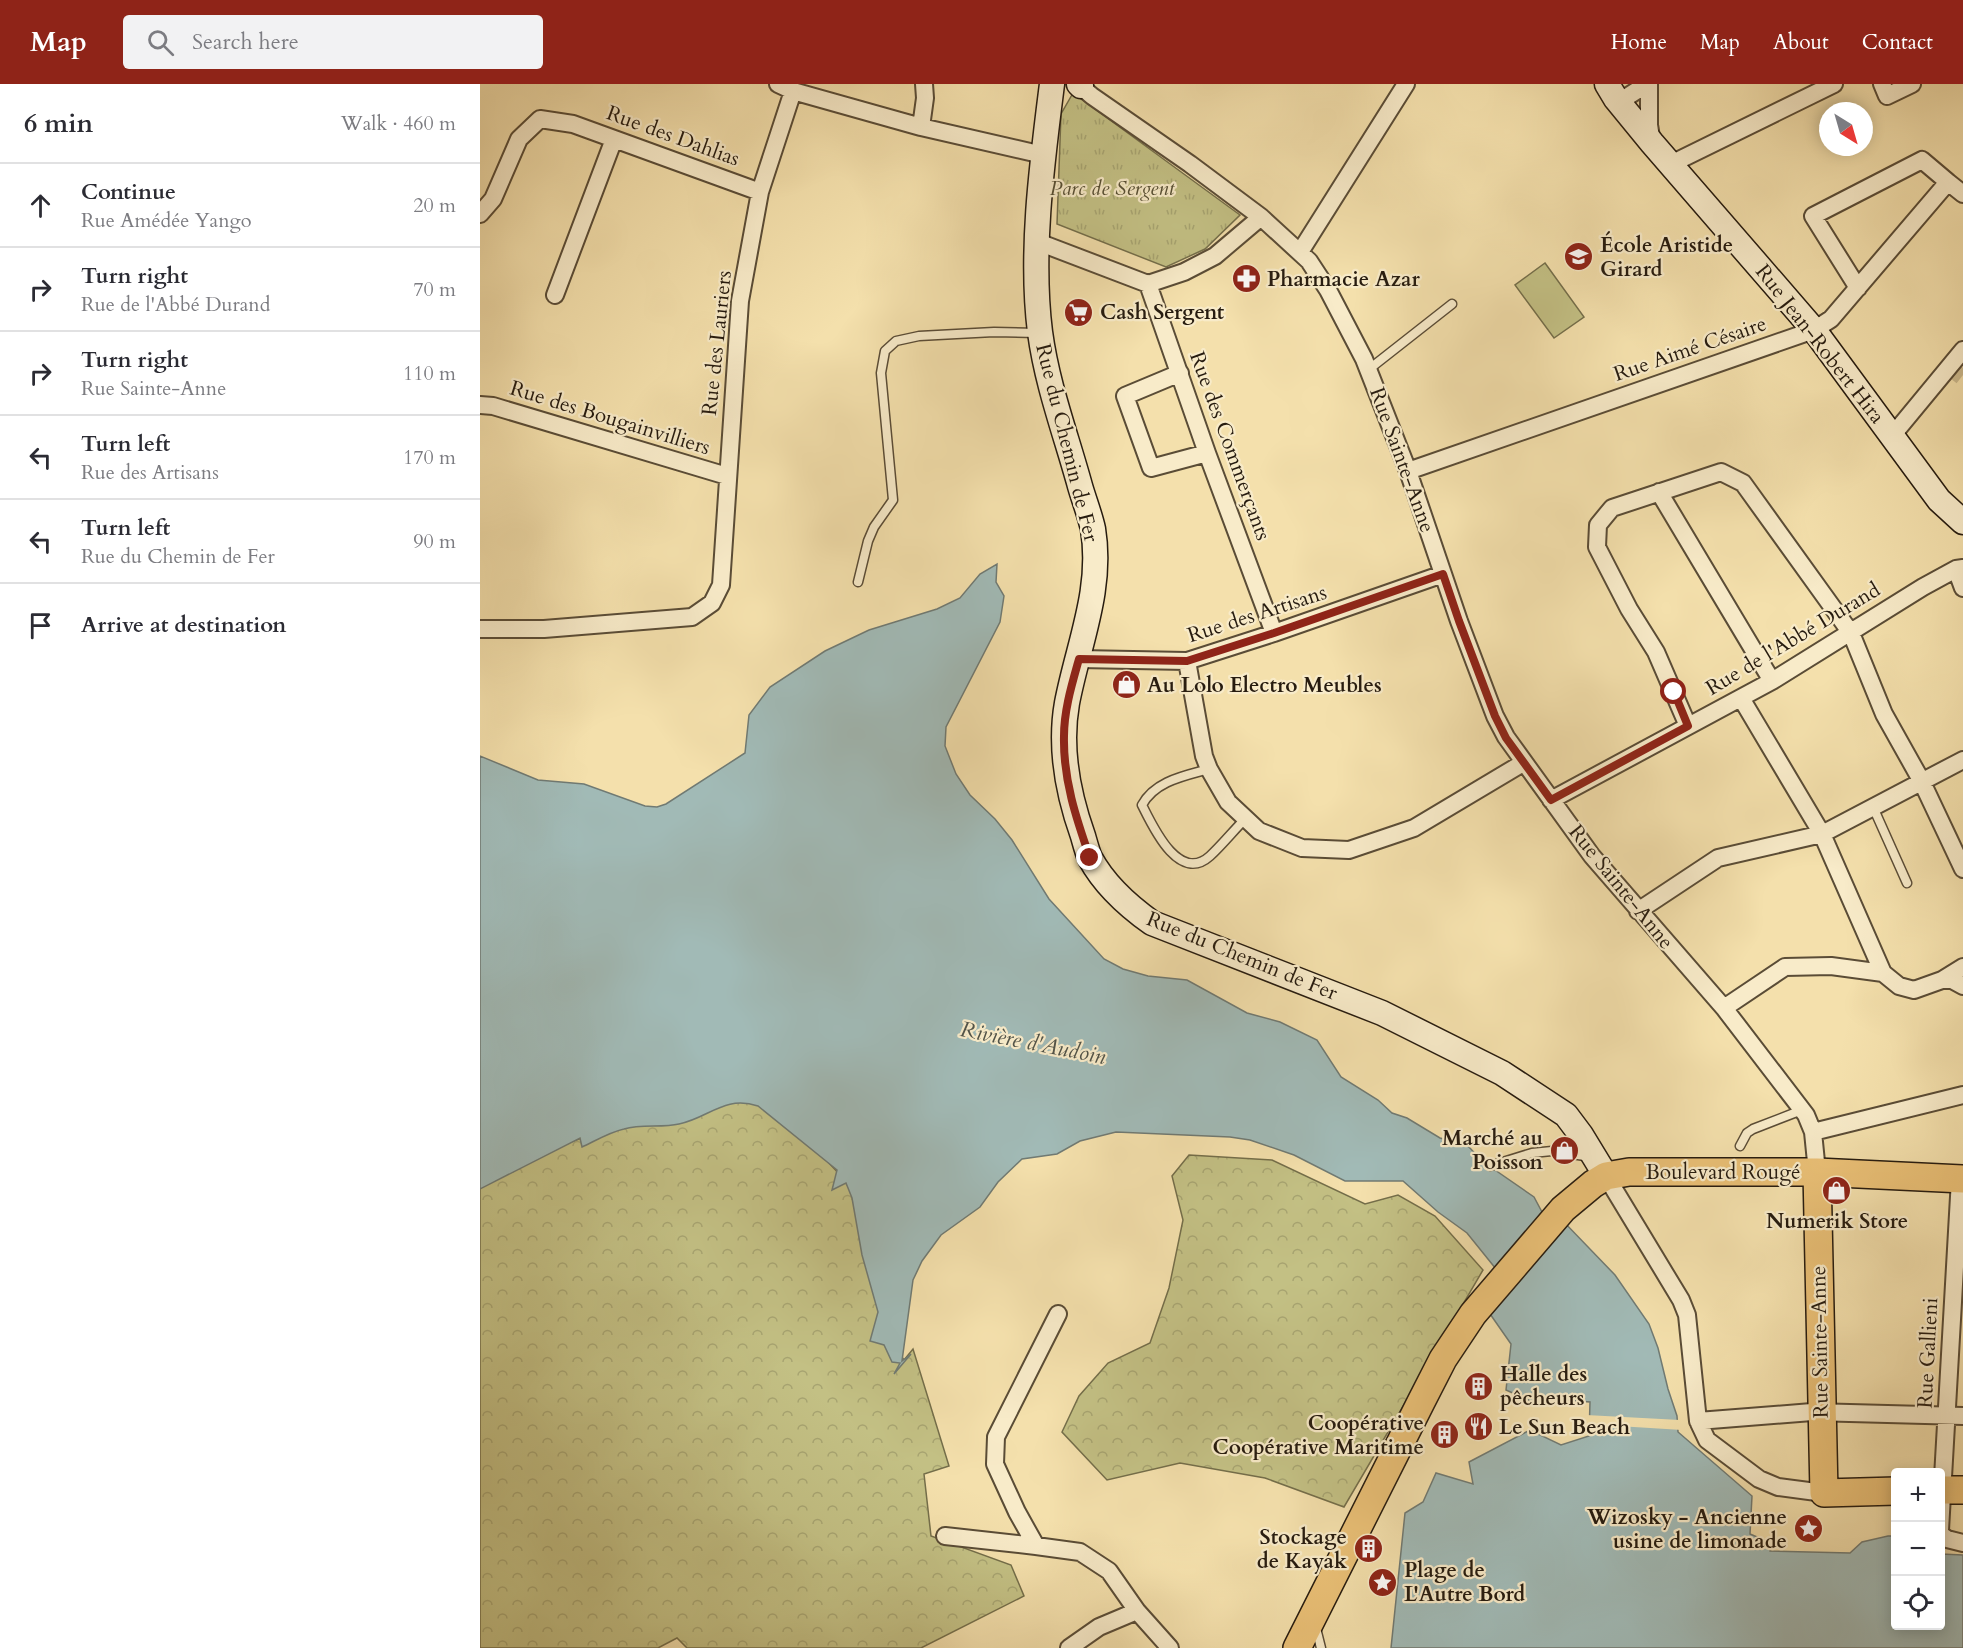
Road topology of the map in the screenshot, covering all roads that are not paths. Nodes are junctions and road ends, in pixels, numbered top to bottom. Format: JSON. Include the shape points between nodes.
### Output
{"nodes":[{"id":1,"x":924,"y":84,"type":"edge"},
{"id":2,"x":1047,"y":84,"type":"edge"},
{"id":3,"x":1052,"y":84,"type":"edge"},
{"id":4,"x":1406,"y":84,"type":"edge"},
{"id":5,"x":1648,"y":84,"type":"edge"},
{"id":6,"x":1834,"y":84,"type":"edge"},
{"id":7,"x":1882,"y":84,"type":"edge"},
{"id":8,"x":1912,"y":84,"type":"edge"},
{"id":9,"x":1079,"y":85,"type":"edge"},
{"id":10,"x":786,"y":87,"type":"edge"},
{"id":11,"x":1613,"y":93,"type":"edge"},
{"id":12,"x":1049,"y":109,"type":"junction"},
{"id":13,"x":921,"y":127,"type":"junction"},
{"id":14,"x":614,"y":139,"type":"junction"},
{"id":15,"x":1652,"y":143,"type":"junction"},
{"id":16,"x":1043,"y":156,"type":"junction"},
{"id":17,"x":1671,"y":164,"type":"junction"},
{"id":18,"x":1948,"y":182,"type":"junction"},
{"id":19,"x":760,"y":192,"type":"junction"},
{"id":20,"x":1963,"y":194,"type":"edge"},
{"id":21,"x":480,"y":214,"type":"edge"},
{"id":22,"x":1261,"y":217,"type":"junction"},
{"id":23,"x":1038,"y":242,"type":"junction"},
{"id":24,"x":1300,"y":252,"type":"junction"},
{"id":25,"x":1148,"y":284,"type":"junction"},
{"id":26,"x":1858,"y":288,"type":"junction"},
{"id":27,"x":555,"y":295,"type":"dead end"},
{"id":28,"x":1452,"y":304,"type":"dead end"},
{"id":29,"x":1814,"y":330,"type":"junction"},
{"id":30,"x":1040,"y":333,"type":"junction"},
{"id":31,"x":1963,"y":350,"type":"edge"},
{"id":32,"x":1368,"y":370,"type":"junction"},
{"id":33,"x":1179,"y":373,"type":"junction"},
{"id":34,"x":480,"y":405,"type":"edge"},
{"id":35,"x":1893,"y":436,"type":"junction"},
{"id":36,"x":1207,"y":453,"type":"junction"},
{"id":37,"x":1408,"y":471,"type":"junction"},
{"id":38,"x":728,"y":476,"type":"junction"},
{"id":39,"x":1659,"y":492,"type":"junction"},
{"id":40,"x":1963,"y":522,"type":"edge"},
{"id":41,"x":1959,"y":569,"type":"edge"},
{"id":42,"x":1443,"y":574,"type":"junction"},
{"id":43,"x":858,"y":582,"type":"dead end"},
{"id":44,"x":1963,"y":588,"type":"edge"},
{"id":45,"x":480,"y":629,"type":"edge"},
{"id":46,"x":1274,"y":633,"type":"junction"},
{"id":47,"x":1851,"y":633,"type":"junction"},
{"id":48,"x":1079,"y":659,"type":"junction"},
{"id":49,"x":1187,"y":661,"type":"junction"},
{"id":50,"x":1772,"y":681,"type":"junction"},
{"id":51,"x":1741,"y":698,"type":"junction"},
{"id":52,"x":1688,"y":726,"type":"junction"},
{"id":53,"x":1963,"y":760,"type":"edge"},
{"id":54,"x":1523,"y":763,"type":"junction"},
{"id":55,"x":1209,"y":770,"type":"junction"},
{"id":56,"x":1921,"y":780,"type":"junction"},
{"id":57,"x":1551,"y":800,"type":"junction"},
{"id":58,"x":1873,"y":806,"type":"junction"},
{"id":59,"x":1246,"y":818,"type":"junction"},
{"id":60,"x":1821,"y":834,"type":"junction"},
{"id":61,"x":1963,"y":868,"type":"edge"},
{"id":62,"x":1907,"y":883,"type":"dead end"},
{"id":63,"x":1638,"y":911,"type":"junction"},
{"id":64,"x":1963,"y":967,"type":"edge"},
{"id":65,"x":1883,"y":972,"type":"junction"},
{"id":66,"x":1942,"y":980,"type":"junction"},
{"id":67,"x":1963,"y":986,"type":"edge"},
{"id":68,"x":1724,"y":1008,"type":"junction"},
{"id":69,"x":1963,"y":1095,"type":"edge"},
{"id":70,"x":1802,"y":1110,"type":"junction"},
{"id":71,"x":1813,"y":1132,"type":"junction"},
{"id":72,"x":1740,"y":1146,"type":"dead end"},
{"id":73,"x":1490,"y":1166,"type":"dead end"},
{"id":74,"x":1600,"y":1167,"type":"junction"},
{"id":75,"x":1817,"y":1172,"type":"junction"},
{"id":76,"x":1961,"y":1179,"type":"edge"},
{"id":77,"x":1058,"y":1314,"type":"dead end"},
{"id":78,"x":1822,"y":1412,"type":"junction"},
{"id":79,"x":1955,"y":1415,"type":"edge"},
{"id":80,"x":1698,"y":1421,"type":"junction"},
{"id":81,"x":1949,"y":1490,"type":"edge"},
{"id":82,"x":1891,"y":1491,"type":"edge"},
{"id":83,"x":1824,"y":1493,"type":"junction"},
{"id":84,"x":945,"y":1536,"type":"dead end"},
{"id":85,"x":1948,"y":1536,"type":"edge"},
{"id":86,"x":1035,"y":1546,"type":"junction"},
{"id":87,"x":1137,"y":1611,"type":"junction"},
{"id":88,"x":1313,"y":1616,"type":"junction"},
{"id":89,"x":1069,"y":1648,"type":"edge"},
{"id":90,"x":1170,"y":1648,"type":"edge"},
{"id":91,"x":1297,"y":1648,"type":"edge"},
{"id":92,"x":1321,"y":1648,"type":"edge"}],
"edges":[{"from":1,"to":13,"type":"street"},
{"from":2,"to":12,"type":"main road"},
{"from":3,"to":12,"type":"main road","name":"Rue du Chemin de Fer"},
{"from":4,"to":24,"type":"street"},
{"from":5,"to":11,"type":"street"},
{"from":5,"to":15,"type":"street"},
{"from":6,"to":17,"type":"street"},
{"from":7,"to":8,"type":"street","via":[[1887,96]]},
{"from":9,"to":22,"type":"street","name":"Rue Sainte-Anne"},
{"from":10,"to":13,"type":"street"},
{"from":10,"to":19,"type":"street","name":"Rue des Lauriers"},
{"from":11,"to":15,"type":"main road","name":"Rue Jean-Robert Hira"},
{"from":12,"to":16,"type":"main road","name":"Rue du Chemin de Fer"},
{"from":13,"to":16,"type":"street"},
{"from":14,"to":19,"type":"street","name":"Rue des Dahlias"},
{"from":14,"to":21,"type":"street","name":"Rue des Dahlias","via":[[573,124],[540,119],[519,139],[493,199]]},
{"from":14,"to":27,"type":"street"},
{"from":15,"to":17,"type":"main road","name":"Rue Jean-Robert Hira"},
{"from":16,"to":23,"type":"main road","name":"Rue du Chemin de Fer"},
{"from":17,"to":29,"type":"main road","name":"Rue Jean-Robert Hira"},
{"from":18,"to":20,"type":"street"},
{"from":18,"to":26,"type":"street","name":"Rue Aimé Césaire"},
{"from":18,"to":26,"type":"street","via":[[1922,160],[1813,216]]},
{"from":19,"to":38,"type":"street","name":"Rue des Lauriers","via":[[740,301]]},
{"from":22,"to":24,"type":"street","name":"Rue Sainte-Anne"},
{"from":22,"to":25,"type":"street","via":[[1215,256]]},
{"from":23,"to":25,"type":"street"},
{"from":23,"to":30,"type":"main road","name":"Rue du Chemin de Fer"},
{"from":24,"to":32,"type":"street","name":"Rue Sainte-Anne","via":[[1339,309]]},
{"from":25,"to":33,"type":"street","name":"Rue des Commerçants"},
{"from":26,"to":29,"type":"street","name":"Rue Aimé Césaire","via":[[1831,319]]},
{"from":28,"to":32,"type":"lane"},
{"from":29,"to":35,"type":"main road","name":"Rue Jean-Robert Hira"},
{"from":29,"to":37,"type":"street","name":"Rue Aimé Césaire"},
{"from":30,"to":43,"type":"lane","via":[[919,336],[896,341],[885,351],[880,373],[894,500],[874,527]]},
{"from":30,"to":48,"type":"main road","name":"Rue du Chemin de Fer","via":[[1058,412],[1093,530],[1092,591]]},
{"from":31,"to":35,"type":"street"},
{"from":32,"to":37,"type":"street","name":"Rue Sainte-Anne"},
{"from":33,"to":36,"type":"street","name":"Rue des Commerçants"},
{"from":33,"to":36,"type":"street","via":[[1125,396],[1151,468]]},
{"from":34,"to":38,"type":"street","name":"Rue des Bougainvilliers"},
{"from":35,"to":40,"type":"main road","name":"Rue Jean-Robert Hira","via":[[1939,500]]},
{"from":36,"to":46,"type":"street","name":"Rue des Commerçants"},
{"from":37,"to":42,"type":"street","name":"Rue Sainte-Anne"},
{"from":38,"to":45,"type":"street","name":"Rue des Lauriers","via":[[721,585],[712,603],[692,617],[544,629]]},
{"from":39,"to":47,"type":"street","via":[[1721,472],[1743,483]]},
{"from":39,"to":50,"type":"street"},
{"from":39,"to":52,"type":"street","via":[[1612,508],[1598,525],[1597,546],[1656,652]]},
{"from":41,"to":44,"type":"street"},
{"from":41,"to":47,"type":"street","name":"Rue de l'Abbé Durand"},
{"from":42,"to":46,"type":"street","name":"Rue des Artisans"},
{"from":42,"to":54,"type":"street","name":"Rue Sainte-Anne","via":[[1495,716]]},
{"from":46,"to":49,"type":"street","name":"Rue des Artisans"},
{"from":47,"to":50,"type":"street","name":"Rue de l'Abbé Durand"},
{"from":47,"to":56,"type":"street","via":[[1884,714]]},
{"from":48,"to":49,"type":"street","name":"Rue des Artisans"},
{"from":48,"to":74,"type":"main road","name":"Rue du Chemin de Fer","via":[[1064,736],[1068,787],[1090,858],[1127,906],[1152,923],[1382,1013],[1502,1073],[1566,1115]]},
{"from":49,"to":55,"type":"street"},
{"from":50,"to":51,"type":"street","name":"Rue de l'Abbé Durand"},
{"from":51,"to":52,"type":"street","name":"Rue de l'Abbé Durand"},
{"from":51,"to":60,"type":"street"},
{"from":52,"to":57,"type":"street","name":"Rue de l'Abbé Durand"},
{"from":53,"to":56,"type":"street"},
{"from":54,"to":57,"type":"street","name":"Rue Sainte-Anne"},
{"from":54,"to":59,"type":"street","via":[[1414,828],[1349,850],[1302,848],[1259,831]]},
{"from":55,"to":59,"type":"street","via":[[1228,802]]},
{"from":55,"to":59,"type":"lane","via":[[1159,785],[1148,794],[1142,805],[1153,828],[1174,855],[1187,864],[1198,863],[1209,857]]},
{"from":56,"to":58,"type":"street"},
{"from":56,"to":61,"type":"street"},
{"from":57,"to":63,"type":"street","name":"Rue Sainte-Anne"},
{"from":58,"to":60,"type":"street"},
{"from":58,"to":62,"type":"lane"},
{"from":60,"to":63,"type":"street","via":[[1718,858]]},
{"from":60,"to":65,"type":"street"},
{"from":63,"to":68,"type":"street","name":"Rue Sainte-Anne"},
{"from":64,"to":66,"type":"street"},
{"from":65,"to":66,"type":"street","via":[[1899,986],[1914,990]]},
{"from":65,"to":68,"type":"street","via":[[1831,966],[1785,967]]},
{"from":66,"to":67,"type":"street"},
{"from":68,"to":70,"type":"street","name":"Rue Sainte-Anne"},
{"from":69,"to":71,"type":"street"},
{"from":70,"to":71,"type":"street","name":"Rue Sainte-Anne"},
{"from":70,"to":72,"type":"lane","via":[[1747,1133]]},
{"from":71,"to":75,"type":"street","name":"Rue Sainte-Anne"},
{"from":73,"to":74,"type":"lane","via":[[1552,1151]]},
{"from":74,"to":75,"type":"main road","name":"Boulevard Rougé","via":[[1629,1172]]},
{"from":74,"to":80,"type":"street","via":[[1681,1300],[1687,1316]]},
{"from":74,"to":88,"type":"main road","name":"Boulevard Rougé","via":[[1593,1184],[1563,1209],[1473,1314],[1439,1368]]},
{"from":75,"to":76,"type":"main road","name":"Boulevard Rougé"},
{"from":75,"to":78,"type":"main road","name":"Rue Sainte-Anne"},
{"from":76,"to":79,"type":"street","name":"Rue Gallieni"},
{"from":77,"to":86,"type":"street","via":[[996,1437],[995,1464]]},
{"from":78,"to":79,"type":"street"},
{"from":78,"to":80,"type":"street"},
{"from":78,"to":83,"type":"main road","name":"Rue Sainte-Anne"},
{"from":79,"to":81,"type":"street","name":"Rue Gallieni"},
{"from":80,"to":83,"type":"street","via":[[1707,1440],[1760,1479],[1778,1487]]},
{"from":81,"to":85,"type":"street","name":"Rue Gallieni"},
{"from":82,"to":83,"type":"main road"},
{"from":84,"to":86,"type":"street"},
{"from":86,"to":87,"type":"street","via":[[1080,1552],[1108,1571]]},
{"from":87,"to":89,"type":"street","via":[[1099,1627]]},
{"from":87,"to":90,"type":"street"},
{"from":88,"to":91,"type":"main road","name":"Boulevard Rougé"},
{"from":88,"to":92,"type":"lane"}]}
